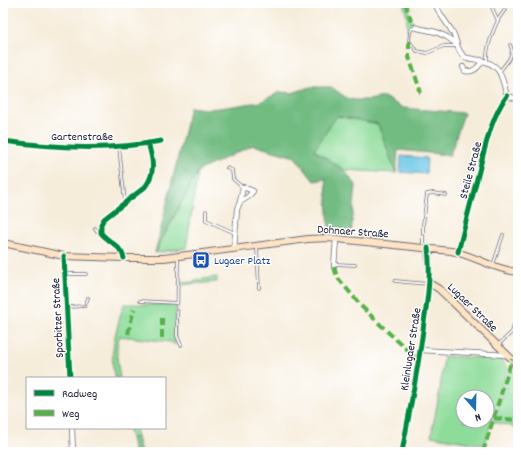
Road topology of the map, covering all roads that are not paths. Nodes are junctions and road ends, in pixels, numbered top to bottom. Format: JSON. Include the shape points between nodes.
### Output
{"nodes":[{"id":1,"x":435,"y":3,"type":"edge"},
{"id":2,"x":490,"y":3,"type":"edge"},
{"id":3,"x":507,"y":3,"type":"edge"},
{"id":4,"x":498,"y":21,"type":"junction"},
{"id":5,"x":413,"y":27,"type":"joint"},
{"id":6,"x":457,"y":45,"type":"junction"},
{"id":7,"x":510,"y":45,"type":"dead end"},
{"id":8,"x":485,"y":61,"type":"junction"},
{"id":9,"x":464,"y":67,"type":"dead end"},
{"id":10,"x":500,"y":71,"type":"junction"},
{"id":11,"x":507,"y":96,"type":"junction"},
{"id":12,"x":518,"y":99,"type":"edge"},
{"id":13,"x":3,"y":141,"type":"edge"},
{"id":14,"x":161,"y":141,"type":"dead end"},
{"id":15,"x":148,"y":143,"type":"junction"},
{"id":16,"x":119,"y":146,"type":"junction"},
{"id":17,"x":227,"y":168,"type":"dead end"},
{"id":18,"x":243,"y":188,"type":"junction"},
{"id":19,"x":446,"y":195,"type":"dead end"},
{"id":20,"x":125,"y":202,"type":"junction"},
{"id":21,"x":240,"y":202,"type":"junction"},
{"id":22,"x":206,"y":211,"type":"dead end"},
{"id":23,"x":95,"y":228,"type":"dead end"},
{"id":24,"x":101,"y":233,"type":"junction"},
{"id":25,"x":236,"y":233,"type":"junction"},
{"id":26,"x":503,"y":235,"type":"dead end"},
{"id":27,"x":336,"y":239,"type":"junction"},
{"id":28,"x":3,"y":243,"type":"edge"},
{"id":29,"x":257,"y":246,"type":"junction"},
{"id":30,"x":425,"y":248,"type":"junction"},
{"id":31,"x":234,"y":249,"type":"junction"},
{"id":32,"x":458,"y":252,"type":"junction"},
{"id":33,"x":64,"y":256,"type":"junction"},
{"id":34,"x":178,"y":256,"type":"junction"},
{"id":35,"x":124,"y":258,"type":"junction"},
{"id":36,"x":354,"y":265,"type":"dead end"},
{"id":37,"x":334,"y":266,"type":"joint"},
{"id":38,"x":492,"y":266,"type":"junction"},
{"id":39,"x":518,"y":272,"type":"edge"},
{"id":40,"x":64,"y":274,"type":"junction"},
{"id":41,"x":86,"y":274,"type":"dead end"},
{"id":42,"x":395,"y":281,"type":"dead end"},
{"id":43,"x":429,"y":283,"type":"junction"},
{"id":44,"x":259,"y":288,"type":"dead end"},
{"id":45,"x":88,"y":298,"type":"dead end"},
{"id":46,"x":140,"y":301,"type":"dead end"},
{"id":47,"x":177,"y":303,"type":"junction"},
{"id":48,"x":66,"y":306,"type":"junction"},
{"id":49,"x":518,"y":311,"type":"edge"},
{"id":50,"x":181,"y":345,"type":"dead end"},
{"id":51,"x":498,"y":346,"type":"junction"},
{"id":52,"x":421,"y":350,"type":"junction"},
{"id":53,"x":507,"y":355,"type":"junction"},
{"id":54,"x":518,"y":365,"type":"edge"},
{"id":55,"x":70,"y":377,"type":"edge"},
{"id":56,"x":72,"y":429,"type":"edge"},
{"id":57,"x":73,"y":452,"type":"edge"},
{"id":58,"x":402,"y":452,"type":"edge"}],
"edges":[{"from":1,"to":6,"type":"street"},
{"from":2,"to":4,"type":"lane"},
{"from":3,"to":4,"type":"lane"},
{"from":4,"to":8,"type":"lane"},
{"from":5,"to":6,"type":"street","via":[[440,34]]},
{"from":5,"to":6,"type":"lane","via":[[409,41],[417,51],[427,53],[444,46]]},
{"from":6,"to":8,"type":"street","via":[[466,58]]},
{"from":7,"to":10,"type":"lane","via":[[512,54]]},
{"from":8,"to":9,"type":"street","via":[[476,70],[465,70]]},
{"from":8,"to":10,"type":"street"},
{"from":10,"to":11,"type":"street"},
{"from":11,"to":12,"type":"street"},
{"from":11,"to":32,"type":"street","name":"Steile Straße","via":[[497,113],[486,146]]},
{"from":13,"to":16,"type":"street","name":"Gartenstraße","via":[[61,147]]},
{"from":14,"to":15,"type":"street","name":"Gartenstraße"},
{"from":15,"to":16,"type":"street","name":"Gartenstraße"},
{"from":15,"to":20,"type":"street","via":[[153,164],[151,178],[145,187]]},
{"from":16,"to":20,"type":"lane"},
{"from":17,"to":18,"type":"lane","via":[[232,170],[233,179]]},
{"from":18,"to":21,"type":"street"},
{"from":18,"to":21,"type":"street","via":[[253,191]]},
{"from":19,"to":30,"type":"lane","via":[[427,194],[423,225]]},
{"from":20,"to":24,"type":"street","via":[[104,218]]},
{"from":21,"to":25,"type":"street","via":[[237,209]]},
{"from":22,"to":25,"type":"lane","via":[[206,220]]},
{"from":23,"to":24,"type":"lane"},
{"from":24,"to":35,"type":"street","via":[[119,248]]},
{"from":25,"to":31,"type":"street"},
{"from":26,"to":38,"type":"lane"},
{"from":27,"to":29,"type":"main road","name":"Dohnaer Straße","via":[[314,238]]},
{"from":27,"to":30,"type":"main road","name":"Dohnaer Straße"},
{"from":27,"to":37,"type":"street"},
{"from":28,"to":33,"type":"main road","name":"Dohnaer Straße"},
{"from":29,"to":31,"type":"main road","name":"Dohnaer Straße"},
{"from":29,"to":44,"type":"lane"},
{"from":30,"to":32,"type":"main road","name":"Dohnaer Straße"},
{"from":30,"to":43,"type":"main road","name":"Kleinlugaer Straße","via":[[430,264]]},
{"from":31,"to":34,"type":"main road","name":"Dohnaer Straße"},
{"from":32,"to":38,"type":"main road","name":"Dohnaer Straße"},
{"from":33,"to":35,"type":"main road","name":"Dohnaer Straße"},
{"from":33,"to":40,"type":"street","name":"Sporbitzer Straße"},
{"from":34,"to":35,"type":"main road","name":"Dohnaer Straße"},
{"from":34,"to":47,"type":"lane"},
{"from":36,"to":37,"type":"lane"},
{"from":38,"to":39,"type":"main road","name":"Dohnaer Straße"},
{"from":40,"to":41,"type":"lane"},
{"from":40,"to":48,"type":"street","name":"Sporbitzer Straße"},
{"from":42,"to":43,"type":"lane"},
{"from":43,"to":51,"type":"main road","name":"Lugaer Straße","via":[[439,289]]},
{"from":43,"to":52,"type":"street","name":"Kleinlugaer Straße"},
{"from":45,"to":48,"type":"lane","via":[[85,306]]},
{"from":46,"to":47,"type":"lane"},
{"from":47,"to":50,"type":"lane","via":[[177,336]]},
{"from":48,"to":55,"type":"street","name":"Sporbitzer Straße"},
{"from":49,"to":51,"type":"lane","via":[[512,332]]},
{"from":51,"to":53,"type":"main road","name":"Lugaer Straße"},
{"from":52,"to":53,"type":"street"},
{"from":52,"to":58,"type":"street","name":"Kleinlugaer Straße"},
{"from":53,"to":54,"type":"main road","name":"Lugaer Straße"},
{"from":56,"to":57,"type":"street"}]}
